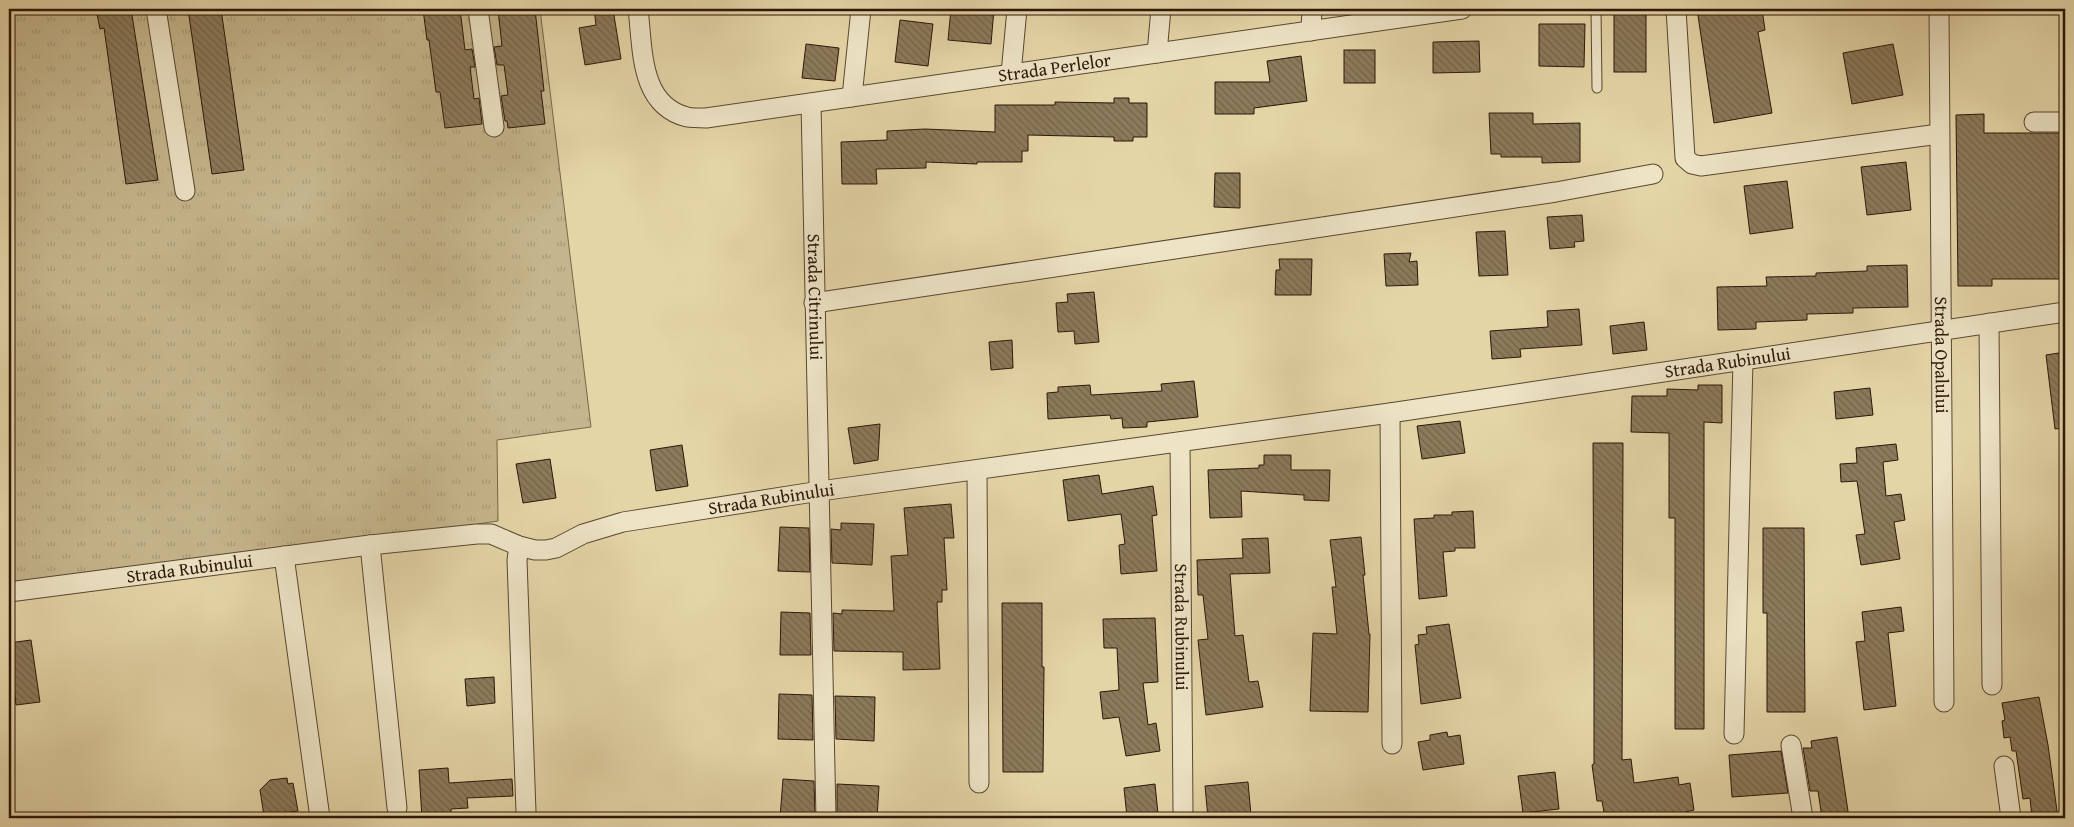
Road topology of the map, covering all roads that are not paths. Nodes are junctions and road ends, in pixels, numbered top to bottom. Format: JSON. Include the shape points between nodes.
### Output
{"nodes":[{"id":1,"x":156,"y":9,"type":"edge"},
{"id":2,"x":478,"y":9,"type":"edge"},
{"id":3,"x":638,"y":9,"type":"edge"},
{"id":4,"x":861,"y":9,"type":"edge"},
{"id":5,"x":1017,"y":9,"type":"edge"},
{"id":6,"x":1161,"y":9,"type":"edge"},
{"id":7,"x":1312,"y":9,"type":"edge"},
{"id":8,"x":1462,"y":9,"type":"edge"},
{"id":9,"x":1596,"y":9,"type":"edge"},
{"id":10,"x":1676,"y":9,"type":"edge"},
{"id":11,"x":1939,"y":9,"type":"edge"},
{"id":12,"x":1310,"y":31,"type":"junction"},
{"id":13,"x":1157,"y":53,"type":"junction"},
{"id":14,"x":1011,"y":74,"type":"junction"},
{"id":15,"x":1597,"y":88,"type":"dead end"},
{"id":16,"x":852,"y":97,"type":"junction"},
{"id":17,"x":811,"y":103,"type":"junction"},
{"id":18,"x":2034,"y":122,"type":"dead end"},
{"id":19,"x":2065,"y":122,"type":"edge"},
{"id":20,"x":494,"y":127,"type":"dead end"},
{"id":21,"x":1939,"y":134,"type":"junction"},
{"id":22,"x":1653,"y":174,"type":"dead end"},
{"id":23,"x":185,"y":191,"type":"dead end"},
{"id":24,"x":814,"y":303,"type":"junction"},
{"id":25,"x":2065,"y":312,"type":"edge"},
{"id":26,"x":1989,"y":323,"type":"junction"},
{"id":27,"x":1941,"y":330,"type":"junction"},
{"id":28,"x":1743,"y":360,"type":"junction"},
{"id":29,"x":1390,"y":413,"type":"junction"},
{"id":30,"x":1180,"y":442,"type":"junction"},
{"id":31,"x":977,"y":470,"type":"junction"},
{"id":32,"x":820,"y":491,"type":"junction"},
{"id":33,"x":370,"y":545,"type":"junction"},
{"id":34,"x":519,"y":546,"type":"junction"},
{"id":35,"x":284,"y":556,"type":"junction"},
{"id":36,"x":9,"y":592,"type":"edge"},
{"id":37,"x":1992,"y":685,"type":"dead end"},
{"id":38,"x":1944,"y":702,"type":"dead end"},
{"id":39,"x":1734,"y":734,"type":"dead end"},
{"id":40,"x":1392,"y":744,"type":"dead end"},
{"id":41,"x":1791,"y":745,"type":"dead end"},
{"id":42,"x":2004,"y":766,"type":"dead end"},
{"id":43,"x":978,"y":783,"type":"dead end"},
{"id":44,"x":397,"y":808,"type":"dead end"},
{"id":45,"x":1182,"y":811,"type":"dead end"},
{"id":46,"x":526,"y":812,"type":"dead end"},
{"id":47,"x":320,"y":818,"type":"edge"},
{"id":48,"x":826,"y":818,"type":"edge"},
{"id":49,"x":1803,"y":818,"type":"edge"},
{"id":50,"x":2011,"y":818,"type":"edge"}],
"edges":[{"from":1,"to":23,"type":"street"},
{"from":2,"to":20,"type":"street"},
{"from":3,"to":17,"type":"street","name":"Strada Perlelor","via":[[646,75],[653,94],[668,108],[687,117],[706,118]]},
{"from":4,"to":16,"type":"street"},
{"from":5,"to":14,"type":"street"},
{"from":6,"to":13,"type":"street"},
{"from":7,"to":12,"type":"street"},
{"from":8,"to":12,"type":"street","name":"Strada Perlelor"},
{"from":9,"to":15,"type":"lane"},
{"from":10,"to":21,"type":"street","via":[[1685,158],[1692,164],[1701,166]]},
{"from":11,"to":21,"type":"street","name":"Strada Opalului"},
{"from":12,"to":13,"type":"street","name":"Strada Perlelor"},
{"from":13,"to":14,"type":"street","name":"Strada Perlelor"},
{"from":14,"to":16,"type":"street","name":"Strada Perlelor"},
{"from":16,"to":17,"type":"street","name":"Strada Perlelor"},
{"from":17,"to":24,"type":"street","name":"Strada Citrinului"},
{"from":18,"to":19,"type":"street"},
{"from":21,"to":27,"type":"street","name":"Strada Opalului"},
{"from":22,"to":24,"type":"street","via":[[1556,192]]},
{"from":24,"to":32,"type":"street","name":"Strada Citrinului"},
{"from":25,"to":26,"type":"street","name":"Strada Rubinului"},
{"from":26,"to":27,"type":"street","name":"Strada Rubinului"},
{"from":26,"to":37,"type":"street"},
{"from":27,"to":28,"type":"street","name":"Strada Rubinului"},
{"from":27,"to":38,"type":"street","name":"Strada Opalului"},
{"from":28,"to":29,"type":"street","name":"Strada Rubinului"},
{"from":28,"to":39,"type":"street"},
{"from":29,"to":30,"type":"street","name":"Strada Rubinului"},
{"from":29,"to":40,"type":"street"},
{"from":30,"to":31,"type":"street","name":"Strada Rubinului"},
{"from":30,"to":45,"type":"street","name":"Strada Rubinului"},
{"from":31,"to":32,"type":"street","name":"Strada Rubinului"},
{"from":31,"to":43,"type":"street"},
{"from":32,"to":34,"type":"street","name":"Strada Rubinului","via":[[622,522],[546,550]]},
{"from":32,"to":48,"type":"street","name":"Strada Citrinului"},
{"from":33,"to":34,"type":"street","name":"Strada Rubinului","via":[[491,534]]},
{"from":33,"to":35,"type":"street","name":"Strada Rubinului"},
{"from":33,"to":44,"type":"street"},
{"from":34,"to":46,"type":"street"},
{"from":35,"to":36,"type":"street","name":"Strada Rubinului"},
{"from":35,"to":47,"type":"street"},
{"from":41,"to":49,"type":"street"},
{"from":42,"to":50,"type":"street"}]}
